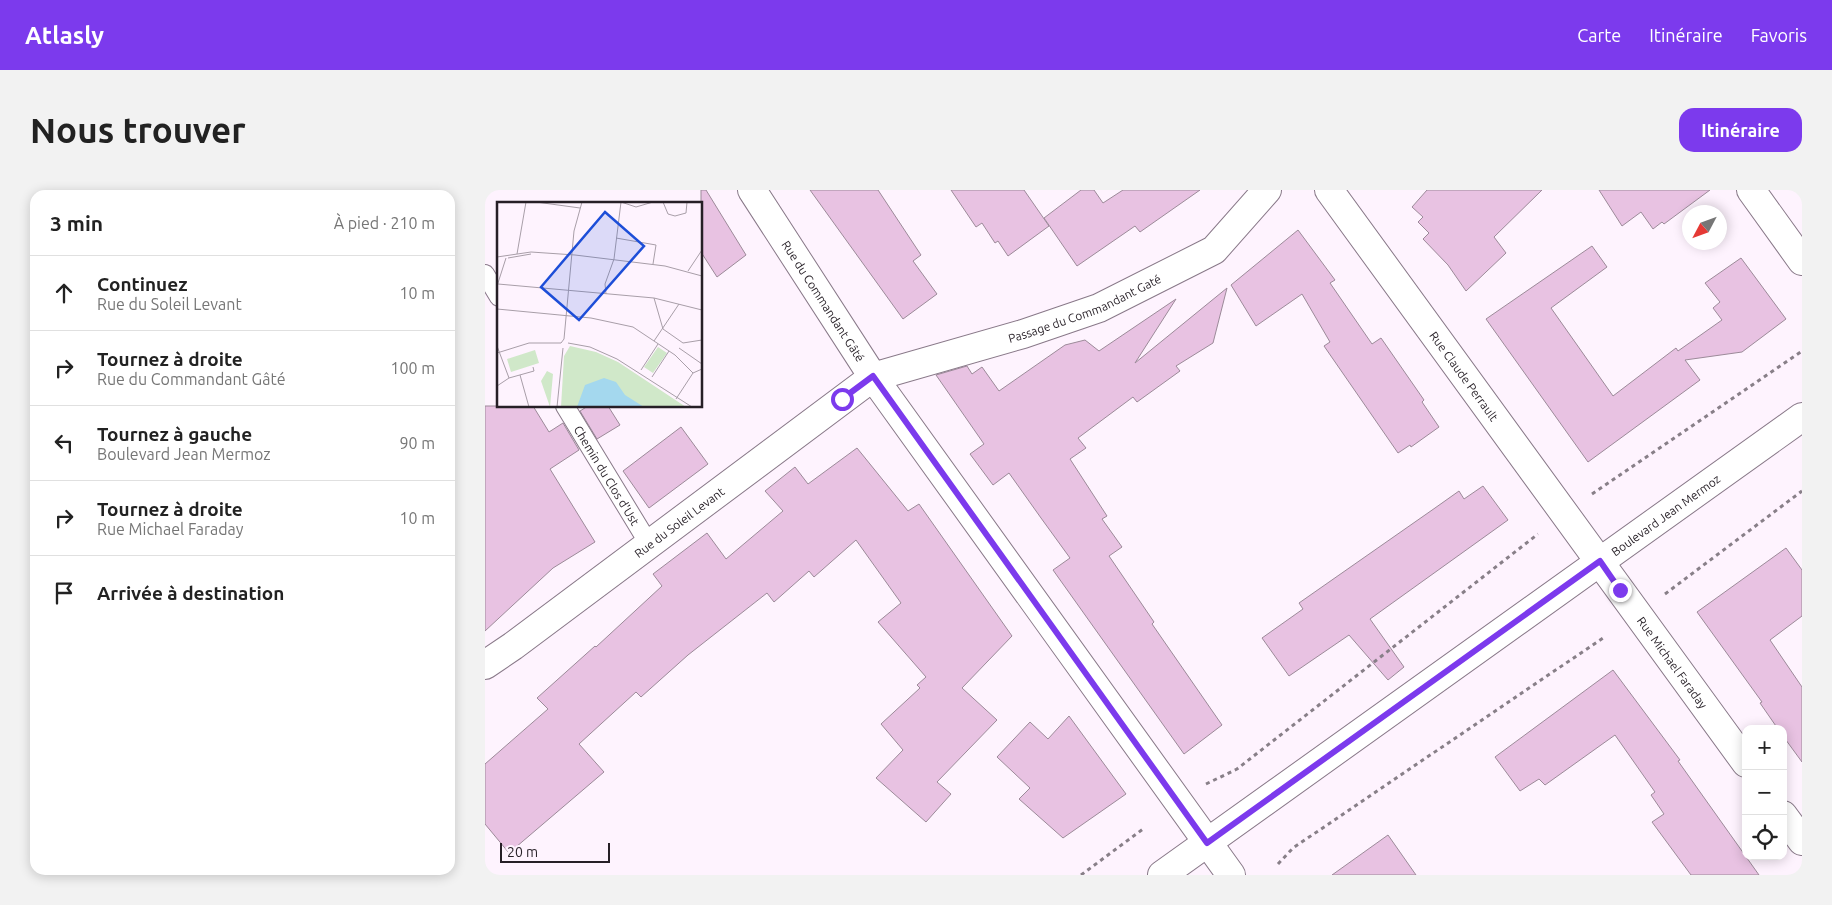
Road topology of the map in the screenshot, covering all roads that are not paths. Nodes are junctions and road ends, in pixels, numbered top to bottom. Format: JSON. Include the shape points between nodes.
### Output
{"nodes":[{"id":1,"x":752,"y":190,"type":"edge"},
{"id":2,"x":1267,"y":190,"type":"edge"},
{"id":3,"x":1329,"y":190,"type":"edge"},
{"id":4,"x":1751,"y":190,"type":"edge"},
{"id":5,"x":1802,"y":261,"type":"edge"},
{"id":6,"x":485,"y":274,"type":"edge"},
{"id":7,"x":497,"y":294,"type":"edge"},
{"id":8,"x":873,"y":376,"type":"junction"},
{"id":9,"x":566,"y":408,"type":"edge"},
{"id":10,"x":1802,"y":418,"type":"edge"},
{"id":11,"x":649,"y":544,"type":"junction"},
{"id":12,"x":1600,"y":561,"type":"junction"},
{"id":13,"x":485,"y":664,"type":"edge"},
{"id":14,"x":1742,"y":757,"type":"edge"},
{"id":15,"x":1787,"y":820,"type":"edge"},
{"id":16,"x":1802,"y":841,"type":"edge"},
{"id":17,"x":1207,"y":843,"type":"junction"},
{"id":18,"x":1162,"y":875,"type":"edge"},
{"id":19,"x":1231,"y":875,"type":"edge"}],
"edges":[{"from":1,"to":8,"type":"street","name":"Rue du Commandant Gâté"},
{"from":2,"to":8,"type":"street","name":"Passage du Commandant Gaté","via":[[1214,250],[1099,308],[1023,334]]},
{"from":3,"to":12,"type":"street","name":"Rue Claude Perrault"},
{"from":4,"to":5,"type":"street"},
{"from":6,"to":7,"type":"lane"},
{"from":8,"to":11,"type":"street","name":"Rue du Soleil Levant"},
{"from":8,"to":17,"type":"street","name":"Rue du Commandant Gâté"},
{"from":9,"to":11,"type":"lane","name":"Chemin du Clos d'Ust"},
{"from":10,"to":12,"type":"street","name":"Boulevard Jean Mermoz"},
{"from":11,"to":13,"type":"street","name":"Rue du Soleil Levant"},
{"from":12,"to":14,"type":"street","name":"Rue Michael Faraday"},
{"from":12,"to":17,"type":"street","name":"Boulevard Jean Mermoz"},
{"from":15,"to":16,"type":"street"},
{"from":17,"to":18,"type":"street","name":"Boulevard Jean Mermoz"},
{"from":17,"to":19,"type":"street","name":"Rue du Commandant Gâté"}]}
